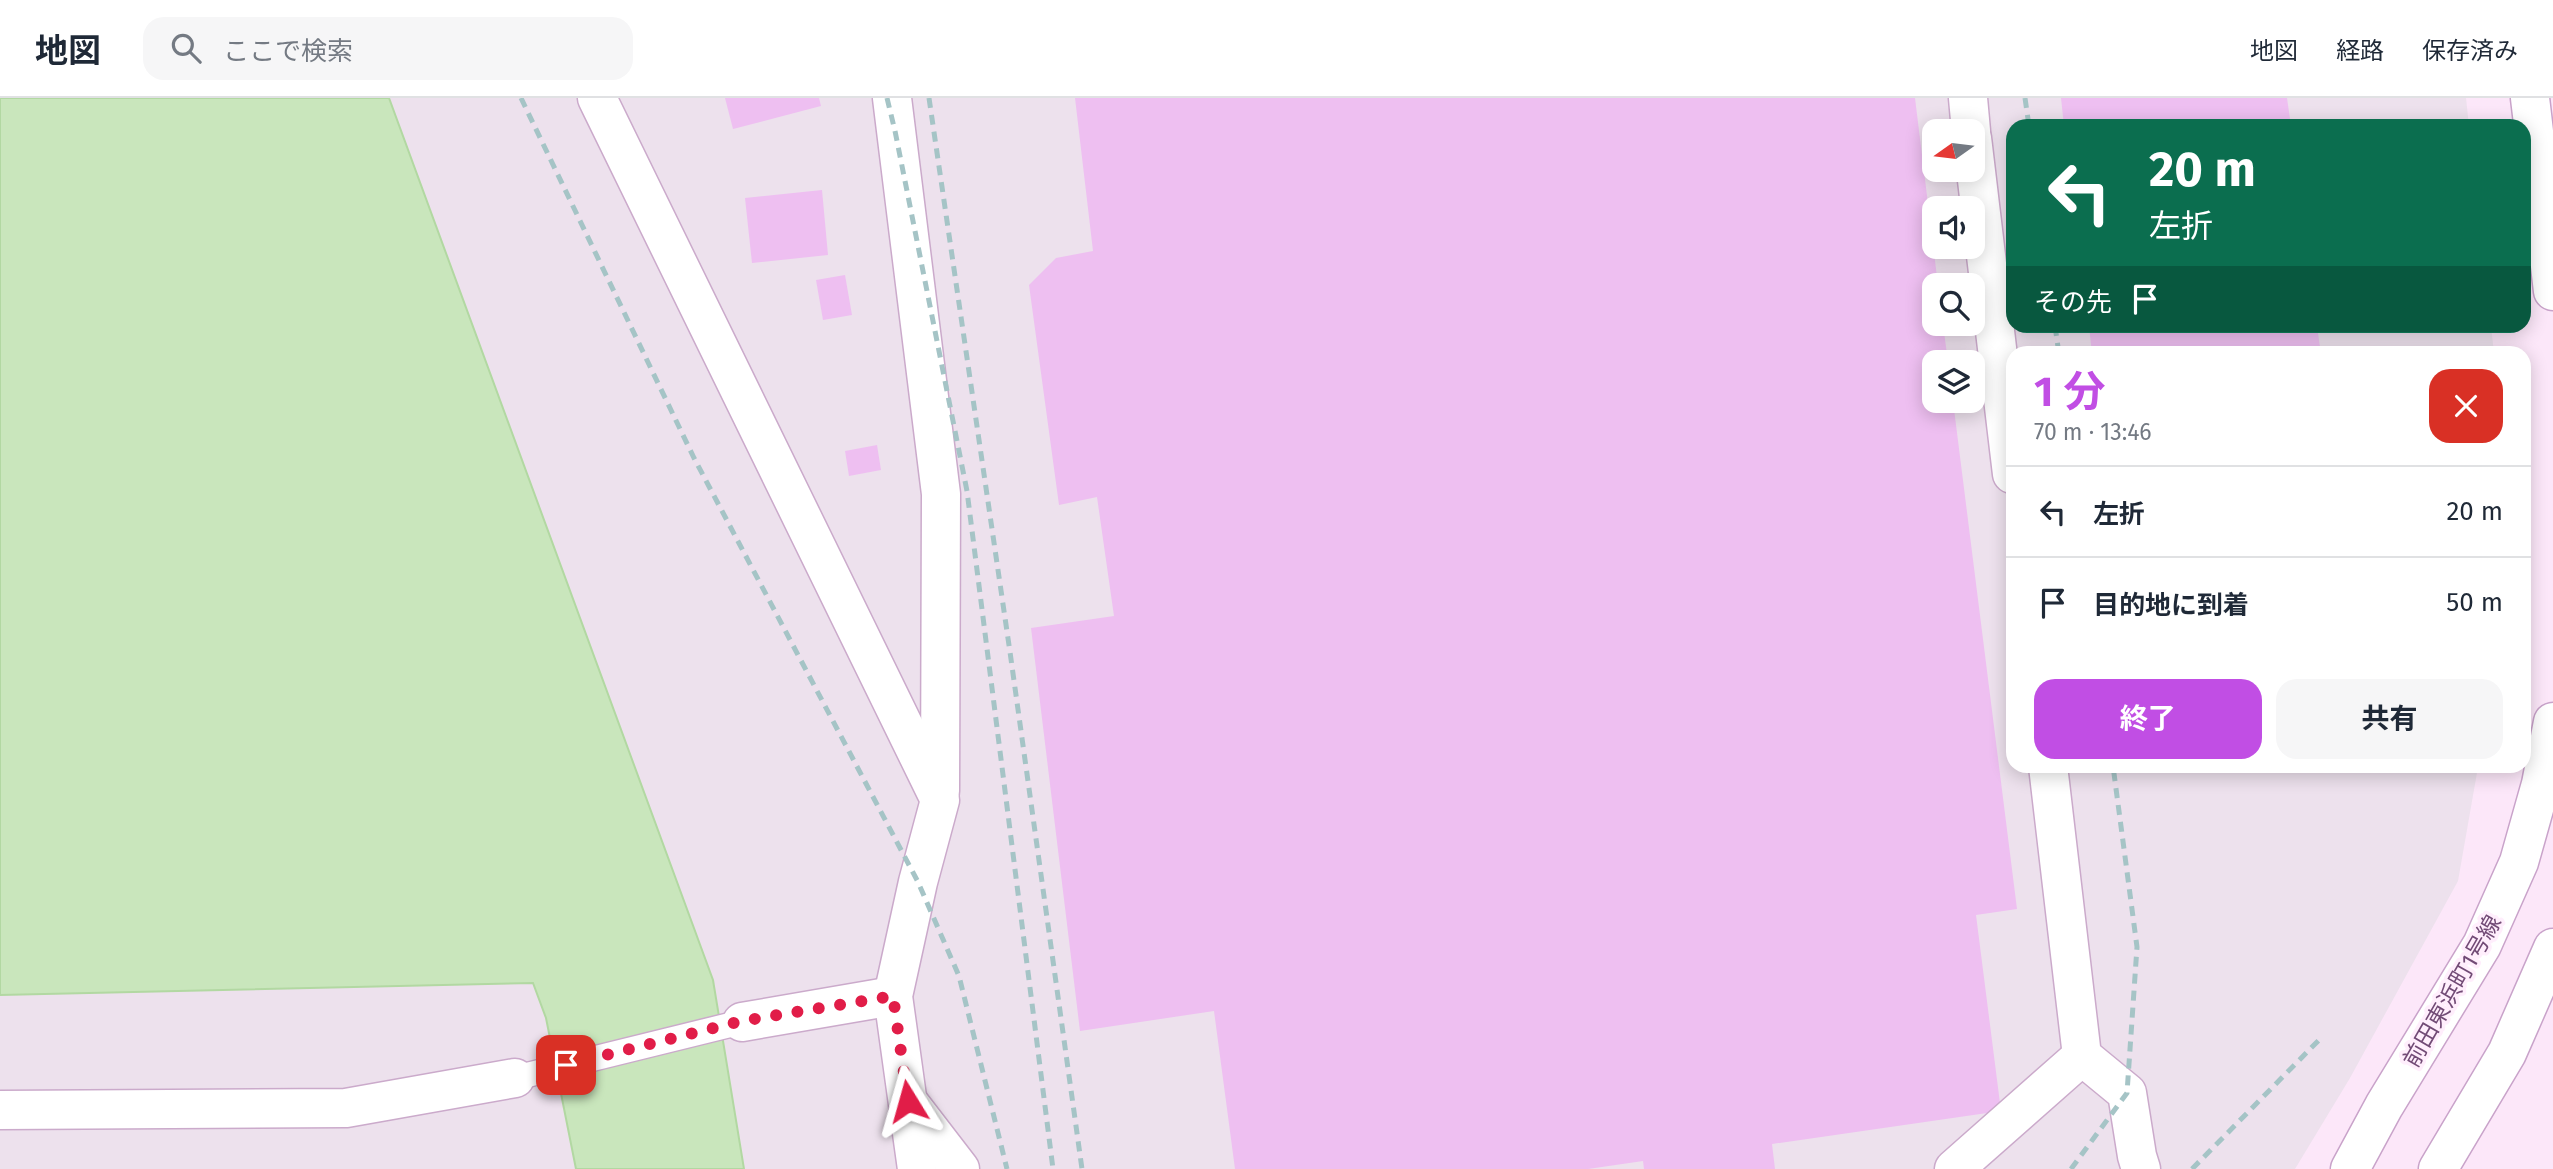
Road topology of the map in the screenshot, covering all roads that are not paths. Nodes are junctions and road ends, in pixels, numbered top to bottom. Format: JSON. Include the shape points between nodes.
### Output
{"nodes":[{"id":1,"x":597,"y":98,"type":"edge"},
{"id":2,"x":892,"y":98,"type":"edge"},
{"id":3,"x":1968,"y":98,"type":"edge"},
{"id":4,"x":2530,"y":98,"type":"edge"},
{"id":5,"x":1971,"y":119,"type":"edge"},
{"id":6,"x":1977,"y":182,"type":"edge"},
{"id":7,"x":2553,"y":291,"type":"edge"},
{"id":8,"x":2006,"y":424,"type":"edge"},
{"id":9,"x":2553,"y":722,"type":"edge"},
{"id":10,"x":2049,"y":773,"type":"edge"},
{"id":11,"x":2547,"y":786,"type":"edge"},
{"id":12,"x":940,"y":800,"type":"junction"},
{"id":13,"x":2553,"y":948,"type":"edge"},
{"id":14,"x":893,"y":996,"type":"junction"},
{"id":15,"x":742,"y":1021,"type":"joint"},
{"id":16,"x":2082,"y":1056,"type":"junction"},
{"id":17,"x":516,"y":1078,"type":"joint"},
{"id":18,"x":908,"y":1101,"type":"junction"},
{"id":19,"x":0,"y":1110,"type":"edge"},
{"id":20,"x":917,"y":1169,"type":"edge"},
{"id":21,"x":960,"y":1169,"type":"edge"},
{"id":22,"x":1954,"y":1169,"type":"edge"},
{"id":23,"x":2141,"y":1169,"type":"edge"},
{"id":24,"x":2350,"y":1169,"type":"edge"},
{"id":25,"x":2438,"y":1169,"type":"edge"}],
"edges":[{"from":1,"to":12,"type":"street"},
{"from":2,"to":12,"type":"street","via":[[940,494]]},
{"from":3,"to":5,"type":"street"},
{"from":4,"to":7,"type":"street"},
{"from":6,"to":8,"type":"street"},
{"from":9,"to":11,"type":"street","name":"前田東浜町1号線"},
{"from":10,"to":16,"type":"street"},
{"from":11,"to":24,"type":"street","name":"前田東浜町1号線","via":[[2482,945]]},
{"from":12,"to":14,"type":"street"},
{"from":13,"to":25,"type":"street","via":[[2507,1053]]},
{"from":14,"to":15,"type":"street"},
{"from":14,"to":18,"type":"street"},
{"from":15,"to":17,"type":"lane"},
{"from":16,"to":22,"type":"street"},
{"from":16,"to":23,"type":"street","via":[[2127,1093]]},
{"from":17,"to":19,"type":"street","via":[[346,1108]]},
{"from":18,"to":20,"type":"street"},
{"from":18,"to":21,"type":"street"}]}
